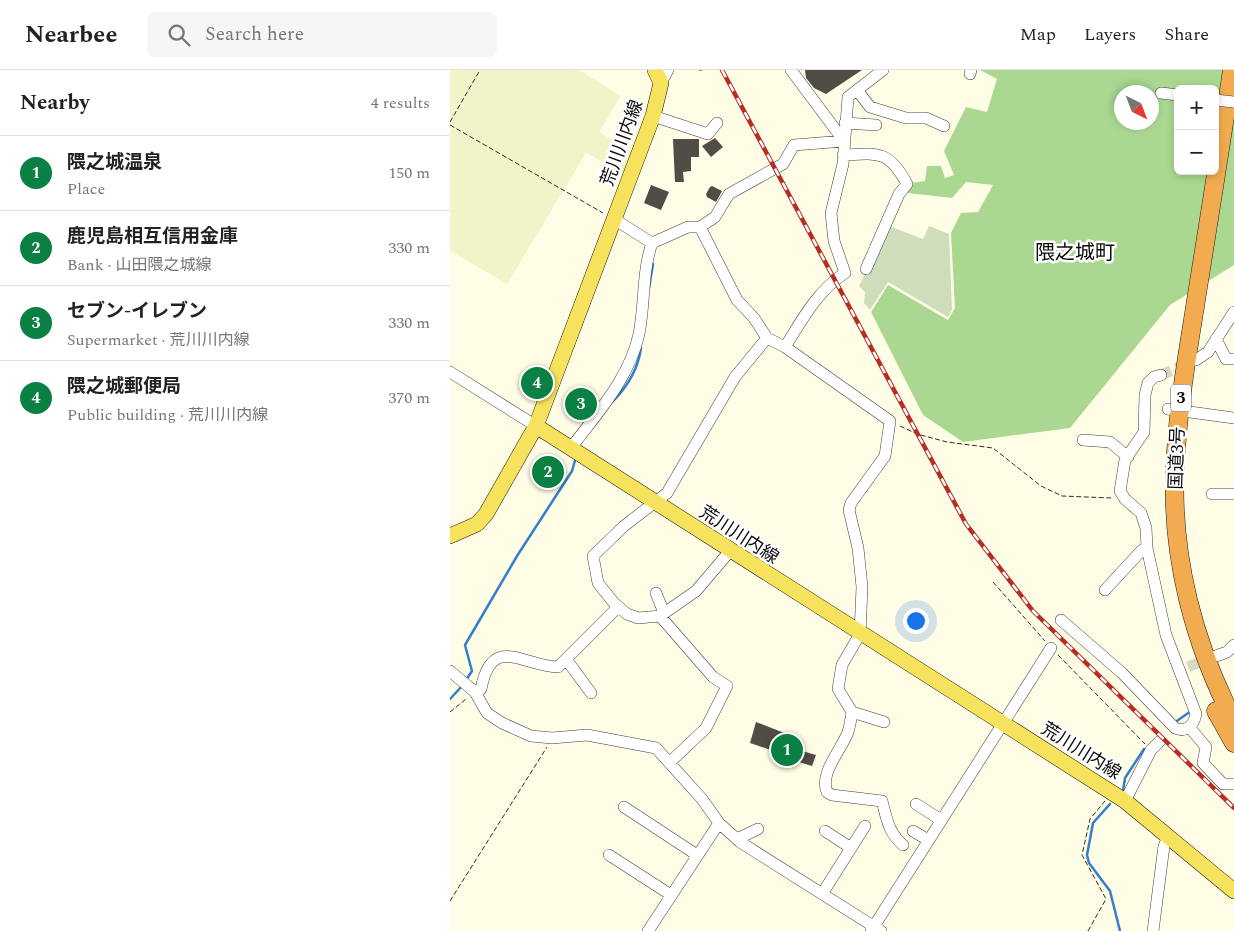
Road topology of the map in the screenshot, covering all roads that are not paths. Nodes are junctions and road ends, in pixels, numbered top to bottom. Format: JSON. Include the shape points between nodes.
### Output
{"nodes":[{"id":1,"x":791,"y":70,"type":"edge"},
{"id":2,"x":883,"y":70,"type":"edge"},
{"id":3,"x":1224,"y":70,"type":"edge"},
{"id":4,"x":1232,"y":70,"type":"edge"},
{"id":5,"x":661,"y":74,"type":"edge"},
{"id":6,"x":857,"y":90,"type":"junction"},
{"id":7,"x":1161,"y":93,"type":"dead end"},
{"id":8,"x":1174,"y":95,"type":"edge"},
{"id":9,"x":1219,"y":98,"type":"edge"},
{"id":10,"x":1219,"y":100,"type":"edge"},
{"id":11,"x":1234,"y":102,"type":"edge"},
{"id":12,"x":652,"y":116,"type":"junction"},
{"id":13,"x":716,"y":123,"type":"dead end"},
{"id":14,"x":845,"y":123,"type":"junction"},
{"id":15,"x":876,"y":125,"type":"dead end"},
{"id":16,"x":944,"y":126,"type":"dead end"},
{"id":17,"x":844,"y":141,"type":"junction"},
{"id":18,"x":843,"y":155,"type":"junction"},
{"id":19,"x":1206,"y":175,"type":"edge"},
{"id":20,"x":614,"y":219,"type":"junction"},
{"id":21,"x":700,"y":227,"type":"junction"},
{"id":22,"x":652,"y":243,"type":"junction"},
{"id":23,"x":866,"y":269,"type":"dead end"},
{"id":24,"x":1234,"y":312,"type":"edge"},
{"id":25,"x":767,"y":338,"type":"junction"},
{"id":26,"x":1216,"y":339,"type":"junction"},
{"id":27,"x":785,"y":347,"type":"junction"},
{"id":28,"x":1234,"y":359,"type":"edge"},
{"id":29,"x":1196,"y":360,"type":"tunnel mouth"},
{"id":30,"x":450,"y":372,"type":"edge"},
{"id":31,"x":1162,"y":375,"type":"tunnel mouth"},
{"id":32,"x":1174,"y":409,"type":"junction"},
{"id":33,"x":1234,"y":418,"type":"edge"},
{"id":34,"x":536,"y":426,"type":"junction"},
{"id":35,"x":1083,"y":440,"type":"dead end"},
{"id":36,"x":575,"y":451,"type":"junction"},
{"id":37,"x":1128,"y":457,"type":"junction"},
{"id":38,"x":1212,"y":494,"type":"dead end"},
{"id":39,"x":1234,"y":494,"type":"edge"},
{"id":40,"x":656,"y":503,"type":"junction"},
{"id":41,"x":450,"y":536,"type":"edge"},
{"id":42,"x":1147,"y":548,"type":"junction"},
{"id":43,"x":730,"y":551,"type":"junction"},
{"id":44,"x":1105,"y":590,"type":"dead end"},
{"id":45,"x":656,"y":593,"type":"dead end"},
{"id":46,"x":618,"y":607,"type":"junction"},
{"id":47,"x":662,"y":614,"type":"junction"},
{"id":48,"x":1061,"y":620,"type":"dead end"},
{"id":49,"x":860,"y":634,"type":"junction"},
{"id":50,"x":1234,"y":644,"type":"edge"},
{"id":51,"x":1051,"y":648,"type":"road end"},
{"id":52,"x":1216,"y":656,"type":"tunnel mouth"},
{"id":53,"x":566,"y":659,"type":"junction"},
{"id":54,"x":450,"y":671,"type":"edge"},
{"id":55,"x":469,"y":687,"type":"junction"},
{"id":56,"x":591,"y":693,"type":"dead end"},
{"id":57,"x":852,"y":712,"type":"junction"},
{"id":58,"x":1234,"y":721,"type":"edge"},
{"id":59,"x":884,"y":722,"type":"dead end"},
{"id":60,"x":1002,"y":723,"type":"junction"},
{"id":61,"x":1190,"y":728,"type":"junction"},
{"id":62,"x":1167,"y":735,"type":"junction"},
{"id":63,"x":1234,"y":743,"type":"edge"},
{"id":64,"x":669,"y":763,"type":"junction"},
{"id":65,"x":1234,"y":784,"type":"edge"},
{"id":66,"x":1125,"y":802,"type":"junction"},
{"id":67,"x":916,"y":804,"type":"dead end"},
{"id":68,"x":624,"y":807,"type":"dead end"},
{"id":69,"x":941,"y":820,"type":"junction"},
{"id":70,"x":719,"y":823,"type":"junction"},
{"id":71,"x":865,"y":826,"type":"dead end"},
{"id":72,"x":758,"y":829,"type":"dead end"},
{"id":73,"x":913,"y":831,"type":"dead end"},
{"id":74,"x":825,"y":832,"type":"dead end"},
{"id":75,"x":1168,"y":837,"type":"junction"},
{"id":76,"x":737,"y":839,"type":"junction"},
{"id":77,"x":928,"y":840,"type":"junction"},
{"id":78,"x":903,"y":845,"type":"dead end"},
{"id":79,"x":851,"y":848,"type":"junction"},
{"id":80,"x":697,"y":855,"type":"junction"},
{"id":81,"x":608,"y":856,"type":"dead end"},
{"id":82,"x":1234,"y":890,"type":"edge"},
{"id":83,"x":822,"y":894,"type":"junction"},
{"id":84,"x":671,"y":895,"type":"junction"},
{"id":85,"x":876,"y":929,"type":"edge"},
{"id":86,"x":648,"y":931,"type":"edge"},
{"id":87,"x":1153,"y":931,"type":"edge"}],
"edges":[{"from":1,"to":17,"type":"street"},
{"from":2,"to":6,"type":"street"},
{"from":3,"to":9,"type":"highway"},
{"from":4,"to":32,"type":"highway","name":"国道3号","number":"3"},
{"from":5,"to":12,"type":"main road","name":"荒川川内線"},
{"from":6,"to":14,"type":"street","via":[[848,97]]},
{"from":6,"to":16,"type":"street","via":[[870,107],[906,118],[926,118]]},
{"from":7,"to":8,"type":"street"},
{"from":10,"to":11,"type":"street","bridge":true},
{"from":12,"to":13,"type":"street","via":[[708,134]]},
{"from":12,"to":20,"type":"main road","name":"荒川川内線"},
{"from":14,"to":15,"type":"street"},
{"from":14,"to":17,"type":"street"},
{"from":17,"to":18,"type":"street"},
{"from":17,"to":21,"type":"street","via":[[794,145],[783,164],[730,194],[716,217]]},
{"from":18,"to":23,"type":"street","via":[[876,153],[885,157],[900,171],[907,184],[899,194]]},
{"from":18,"to":27,"type":"street","via":[[839,187],[831,213],[834,242],[845,273],[814,301]]},
{"from":19,"to":32,"type":"highway","name":"国道3号","number":"3"},
{"from":20,"to":22,"type":"street"},
{"from":20,"to":34,"type":"main road","name":"荒川川内線"},
{"from":21,"to":22,"type":"street","via":[[688,227]]},
{"from":21,"to":25,"type":"street","via":[[737,300]]},
{"from":22,"to":36,"type":"street","via":[[647,256],[639,332],[623,379]]},
{"from":24,"to":26,"type":"street"},
{"from":25,"to":27,"type":"street"},
{"from":25,"to":40,"type":"street","via":[[735,377],[668,493]]},
{"from":26,"to":28,"type":"street","via":[[1226,359]]},
{"from":26,"to":29,"type":"street","via":[[1208,352]]},
{"from":27,"to":49,"type":"street","via":[[890,421],[886,456],[851,502],[849,510],[860,568]]},
{"from":30,"to":34,"type":"street"},
{"from":31,"to":37,"type":"street","via":[[1148,383],[1144,432]]},
{"from":32,"to":33,"type":"street"},
{"from":32,"to":58,"type":"highway","name":"国道3号","number":"3","via":[[1180,563],[1206,656]]},
{"from":32,"to":63,"type":"highway","name":"国道3号","number":"3","via":[[1163,472],[1164,520],[1178,605],[1201,677]]},
{"from":34,"to":36,"type":"main road","name":"荒川川内線"},
{"from":34,"to":41,"type":"main road","via":[[486,514],[477,524]]},
{"from":35,"to":37,"type":"street","via":[[1110,442]]},
{"from":36,"to":40,"type":"main road","name":"荒川川内線"},
{"from":37,"to":42,"type":"street","via":[[1123,470],[1122,494],[1141,513]]},
{"from":38,"to":39,"type":"street"},
{"from":40,"to":43,"type":"main road","name":"荒川川内線"},
{"from":40,"to":46,"type":"street","via":[[624,526],[593,556],[598,582]]},
{"from":42,"to":44,"type":"street"},
{"from":42,"to":61,"type":"street","via":[[1166,635],[1183,669],[1196,714]]},
{"from":43,"to":47,"type":"street","via":[[696,591]]},
{"from":43,"to":49,"type":"main road","name":"荒川川内線"},
{"from":45,"to":47,"type":"street"},
{"from":46,"to":47,"type":"street","via":[[638,618]]},
{"from":46,"to":53,"type":"street"},
{"from":47,"to":64,"type":"street","via":[[713,677],[727,686],[706,728]]},
{"from":48,"to":62,"type":"street","via":[[1122,673]]},
{"from":49,"to":57,"type":"street","via":[[839,674],[838,689]]},
{"from":49,"to":60,"type":"main road","name":"荒川川内線"},
{"from":50,"to":52,"type":"street","via":[[1227,652]]},
{"from":51,"to":60,"type":"street"},
{"from":53,"to":55,"type":"street","via":[[558,667],[547,667],[501,655],[489,663],[481,688]]},
{"from":53,"to":56,"type":"street"},
{"from":54,"to":55,"type":"street"},
{"from":55,"to":64,"type":"street","via":[[487,713],[531,736],[588,735],[635,743],[656,748]]},
{"from":57,"to":59,"type":"street"},
{"from":57,"to":78,"type":"street","via":[[848,731],[827,775],[826,792],[882,801],[892,836]]},
{"from":60,"to":66,"type":"main road","name":"荒川川内線"},
{"from":60,"to":69,"type":"street"},
{"from":61,"to":62,"type":"street"},
{"from":61,"to":65,"type":"street","via":[[1206,747],[1203,763],[1223,784]]},
{"from":62,"to":66,"type":"street","via":[[1151,750]]},
{"from":64,"to":70,"type":"street"},
{"from":66,"to":75,"type":"main road","name":"荒川川内線"},
{"from":67,"to":69,"type":"street"},
{"from":68,"to":80,"type":"street"},
{"from":69,"to":77,"type":"street"},
{"from":70,"to":76,"type":"street"},
{"from":70,"to":80,"type":"street"},
{"from":71,"to":79,"type":"street"},
{"from":72,"to":76,"type":"street"},
{"from":73,"to":77,"type":"street"},
{"from":74,"to":79,"type":"street"},
{"from":75,"to":82,"type":"main road","name":"荒川川内線"},
{"from":75,"to":87,"type":"street","via":[[1164,846]]},
{"from":76,"to":83,"type":"street"},
{"from":77,"to":85,"type":"street"},
{"from":79,"to":83,"type":"street"},
{"from":80,"to":84,"type":"street"},
{"from":81,"to":84,"type":"street"},
{"from":83,"to":85,"type":"street"},
{"from":84,"to":86,"type":"street"}]}
